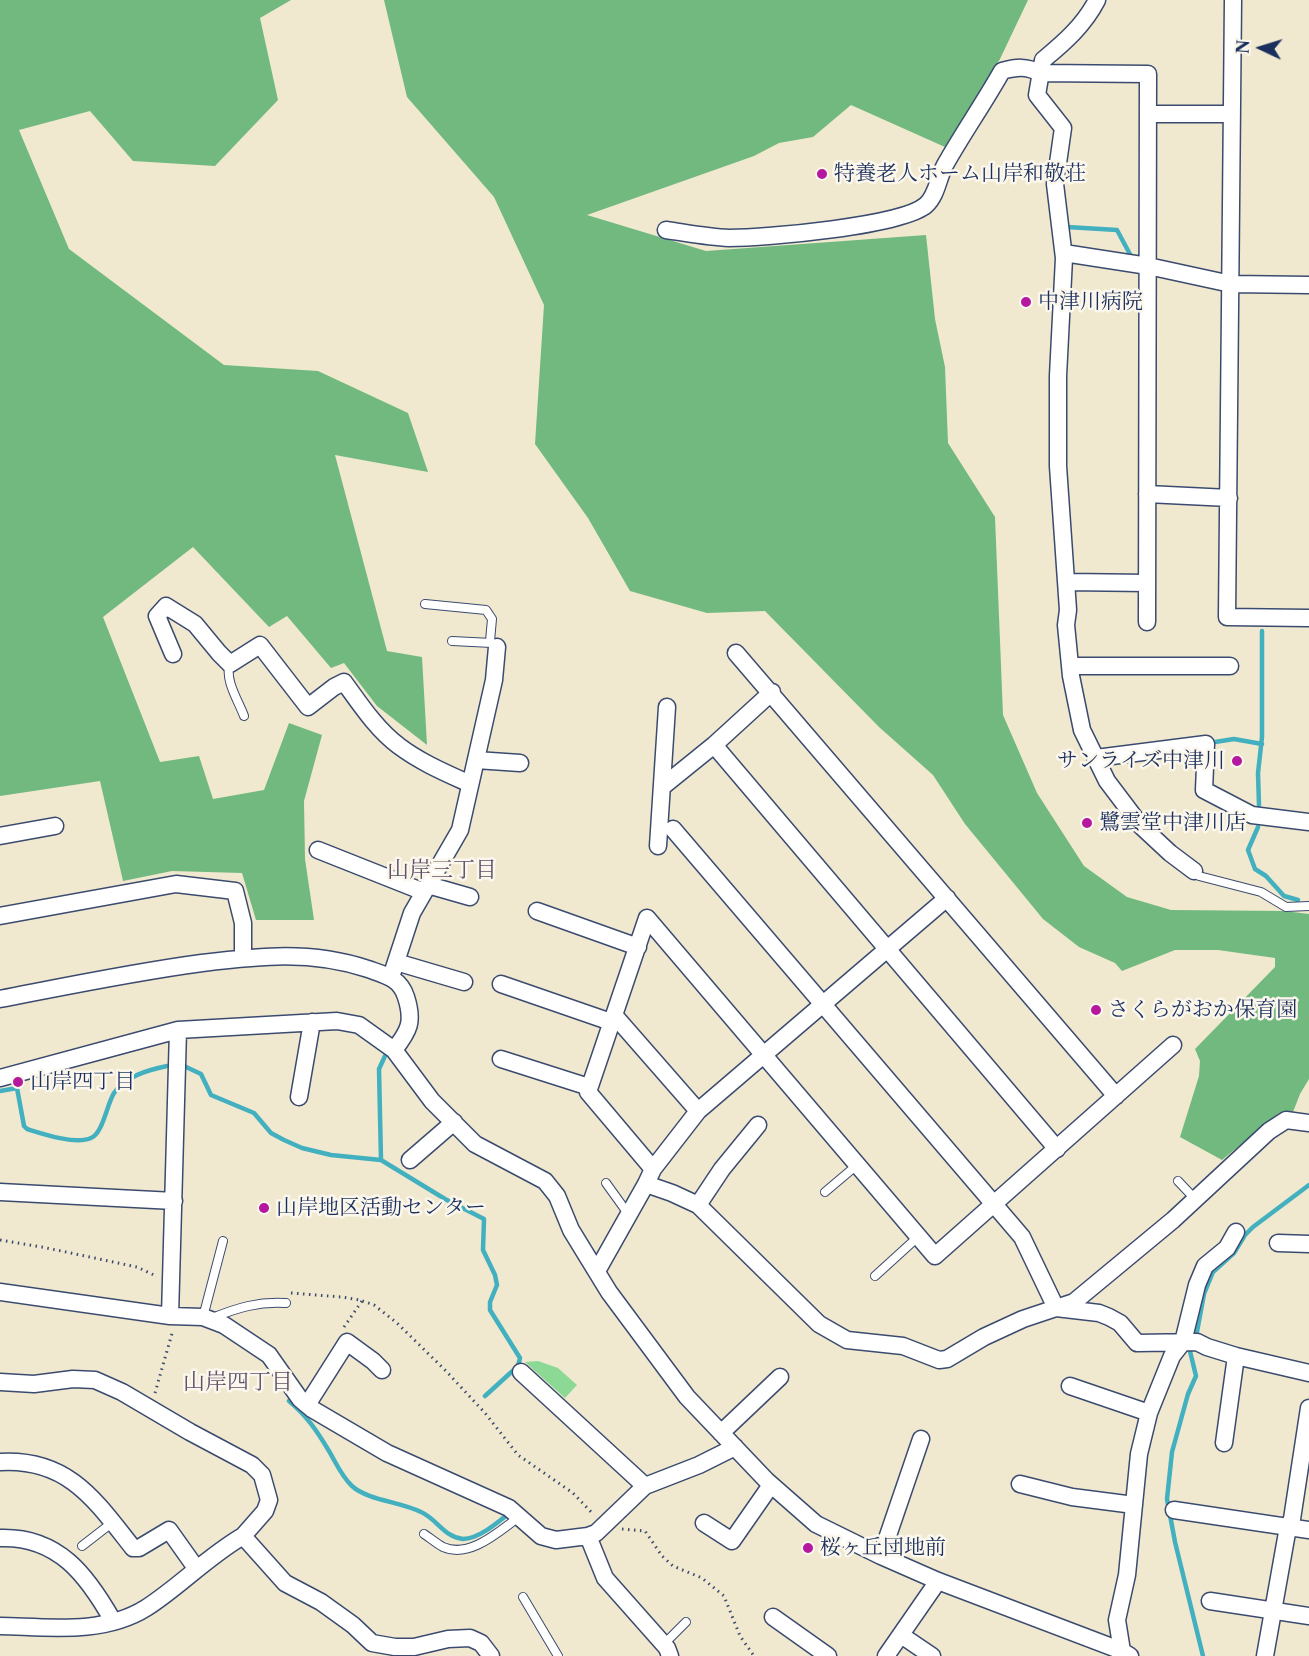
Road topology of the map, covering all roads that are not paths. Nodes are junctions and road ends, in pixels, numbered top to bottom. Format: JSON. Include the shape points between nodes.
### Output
{"nodes":[{"id":1,"x":1097,"y":0,"type":"edge"},
{"id":2,"x":1233,"y":0,"type":"edge"},
{"id":3,"x":1040,"y":73,"type":"junction"},
{"id":4,"x":1149,"y":114,"type":"junction"},
{"id":5,"x":1232,"y":114,"type":"junction"},
{"id":6,"x":666,"y":230,"type":"dead end"},
{"id":7,"x":1064,"y":253,"type":"junction"},
{"id":8,"x":1148,"y":266,"type":"junction"},
{"id":9,"x":1231,"y":284,"type":"junction"},
{"id":10,"x":1309,"y":285,"type":"edge"},
{"id":11,"x":1147,"y":494,"type":"junction"},
{"id":12,"x":1229,"y":498,"type":"junction"},
{"id":13,"x":1067,"y":582,"type":"junction"},
{"id":14,"x":1147,"y":583,"type":"junction"},
{"id":15,"x":425,"y":604,"type":"dead end"},
{"id":16,"x":1309,"y":618,"type":"edge"},
{"id":17,"x":1147,"y":622,"type":"dead end"},
{"id":18,"x":452,"y":641,"type":"dead end"},
{"id":19,"x":495,"y":645,"type":"junction"},
{"id":20,"x":736,"y":653,"type":"dead end"},
{"id":21,"x":173,"y":654,"type":"dead end"},
{"id":22,"x":230,"y":664,"type":"junction"},
{"id":23,"x":1071,"y":666,"type":"junction"},
{"id":24,"x":1230,"y":666,"type":"dead end"},
{"id":25,"x":772,"y":692,"type":"junction"},
{"id":26,"x":668,"y":707,"type":"dead end"},
{"id":27,"x":244,"y":716,"type":"dead end"},
{"id":28,"x":714,"y":745,"type":"junction"},
{"id":29,"x":1096,"y":758,"type":"junction"},
{"id":30,"x":476,"y":760,"type":"junction"},
{"id":31,"x":520,"y":763,"type":"dead end"},
{"id":32,"x":470,"y":784,"type":"junction"},
{"id":33,"x":662,"y":787,"type":"junction"},
{"id":34,"x":1309,"y":822,"type":"edge"},
{"id":35,"x":55,"y":826,"type":"dead end"},
{"id":36,"x":673,"y":829,"type":"dead end"},
{"id":37,"x":0,"y":836,"type":"edge"},
{"id":38,"x":658,"y":846,"type":"dead end"},
{"id":39,"x":318,"y":850,"type":"dead end"},
{"id":40,"x":1194,"y":871,"type":"joint"},
{"id":41,"x":426,"y":888,"type":"junction"},
{"id":42,"x":470,"y":897,"type":"dead end"},
{"id":43,"x":947,"y":898,"type":"junction"},
{"id":44,"x":1309,"y":906,"type":"edge"},
{"id":45,"x":537,"y":911,"type":"dead end"},
{"id":46,"x":0,"y":916,"type":"edge"},
{"id":47,"x":638,"y":947,"type":"junction"},
{"id":48,"x":888,"y":947,"type":"junction"},
{"id":49,"x":243,"y":958,"type":"junction"},
{"id":50,"x":394,"y":969,"type":"junction"},
{"id":51,"x":464,"y":982,"type":"dead end"},
{"id":52,"x":501,"y":984,"type":"dead end"},
{"id":53,"x":0,"y":999,"type":"edge"},
{"id":54,"x":822,"y":1004,"type":"junction"},
{"id":55,"x":613,"y":1019,"type":"junction"},
{"id":56,"x":312,"y":1022,"type":"junction"},
{"id":57,"x":178,"y":1030,"type":"junction"},
{"id":58,"x":1173,"y":1045,"type":"dead end"},
{"id":59,"x":394,"y":1050,"type":"junction"},
{"id":60,"x":762,"y":1055,"type":"junction"},
{"id":61,"x":501,"y":1059,"type":"dead end"},
{"id":62,"x":0,"y":1077,"type":"edge"},
{"id":63,"x":589,"y":1087,"type":"junction"},
{"id":64,"x":1116,"y":1096,"type":"junction"},
{"id":65,"x":299,"y":1098,"type":"dead end"},
{"id":66,"x":698,"y":1110,"type":"junction"},
{"id":67,"x":454,"y":1122,"type":"junction"},
{"id":68,"x":1309,"y":1123,"type":"edge"},
{"id":69,"x":758,"y":1125,"type":"dead end"},
{"id":70,"x":1057,"y":1149,"type":"junction"},
{"id":71,"x":410,"y":1160,"type":"dead end"},
{"id":72,"x":857,"y":1165,"type":"junction"},
{"id":73,"x":650,"y":1176,"type":"junction"},
{"id":74,"x":1178,"y":1181,"type":"dead end"},
{"id":75,"x":606,"y":1183,"type":"dead end"},
{"id":76,"x":0,"y":1192,"type":"edge"},
{"id":77,"x":825,"y":1192,"type":"dead end"},
{"id":78,"x":1195,"y":1199,"type":"junction"},
{"id":79,"x":174,"y":1201,"type":"junction"},
{"id":80,"x":698,"y":1205,"type":"junction"},
{"id":81,"x":994,"y":1205,"type":"junction"},
{"id":82,"x":629,"y":1215,"type":"junction"},
{"id":83,"x":1236,"y":1232,"type":"dead end"},
{"id":84,"x":919,"y":1236,"type":"junction"},
{"id":85,"x":223,"y":1242,"type":"dead end"},
{"id":86,"x":1278,"y":1243,"type":"dead end"},
{"id":87,"x":1309,"y":1244,"type":"edge"},
{"id":88,"x":597,"y":1271,"type":"junction"},
{"id":89,"x":875,"y":1276,"type":"dead end"},
{"id":90,"x":0,"y":1292,"type":"edge"},
{"id":91,"x":286,"y":1303,"type":"dead end"},
{"id":92,"x":1056,"y":1308,"type":"junction"},
{"id":93,"x":206,"y":1318,"type":"junction"},
{"id":94,"x":172,"y":1321,"type":"junction"},
{"id":95,"x":1183,"y":1342,"type":"junction"},
{"id":96,"x":1236,"y":1356,"type":"junction"},
{"id":97,"x":382,"y":1370,"type":"dead end"},
{"id":98,"x":521,"y":1372,"type":"dead end"},
{"id":99,"x":1309,"y":1373,"type":"edge"},
{"id":100,"x":780,"y":1377,"type":"dead end"},
{"id":101,"x":0,"y":1382,"type":"edge"},
{"id":102,"x":1070,"y":1386,"type":"dead end"},
{"id":103,"x":307,"y":1405,"type":"junction"},
{"id":104,"x":1309,"y":1408,"type":"edge"},
{"id":105,"x":1149,"y":1413,"type":"junction"},
{"id":106,"x":721,"y":1433,"type":"junction"},
{"id":107,"x":921,"y":1439,"type":"dead end"},
{"id":108,"x":1224,"y":1443,"type":"dead end"},
{"id":109,"x":735,"y":1447,"type":"junction"},
{"id":110,"x":0,"y":1462,"type":"edge"},
{"id":111,"x":1020,"y":1484,"type":"dead end"},
{"id":112,"x":771,"y":1485,"type":"junction"},
{"id":113,"x":645,"y":1486,"type":"junction"},
{"id":114,"x":1134,"y":1505,"type":"junction"},
{"id":115,"x":1174,"y":1510,"type":"dead end"},
{"id":116,"x":519,"y":1517,"type":"junction"},
{"id":117,"x":113,"y":1522,"type":"junction"},
{"id":118,"x":704,"y":1523,"type":"dead end"},
{"id":119,"x":1288,"y":1527,"type":"junction"},
{"id":120,"x":1309,"y":1530,"type":"edge"},
{"id":121,"x":424,"y":1534,"type":"dead end"},
{"id":122,"x":243,"y":1536,"type":"junction"},
{"id":123,"x":588,"y":1536,"type":"junction"},
{"id":124,"x":0,"y":1538,"type":"edge"},
{"id":125,"x":82,"y":1546,"type":"dead end"},
{"id":126,"x":881,"y":1556,"type":"junction"},
{"id":127,"x":196,"y":1568,"type":"junction"},
{"id":128,"x":938,"y":1581,"type":"junction"},
{"id":129,"x":523,"y":1597,"type":"dead end"},
{"id":130,"x":1210,"y":1601,"type":"dead end"},
{"id":131,"x":1272,"y":1611,"type":"junction"},
{"id":132,"x":1309,"y":1616,"type":"edge"},
{"id":133,"x":774,"y":1617,"type":"dead end"},
{"id":134,"x":113,"y":1621,"type":"junction"},
{"id":135,"x":686,"y":1622,"type":"dead end"},
{"id":136,"x":0,"y":1626,"type":"edge"},
{"id":137,"x":901,"y":1635,"type":"junction"},
{"id":138,"x":667,"y":1650,"type":"edge"},
{"id":139,"x":1124,"y":1654,"type":"edge"},
{"id":140,"x":491,"y":1656,"type":"edge"},
{"id":141,"x":558,"y":1656,"type":"edge"},
{"id":142,"x":828,"y":1656,"type":"edge"},
{"id":143,"x":886,"y":1656,"type":"edge"},
{"id":144,"x":932,"y":1656,"type":"edge"},
{"id":145,"x":1265,"y":1656,"type":"edge"}],
"edges":[{"from":1,"to":3,"type":"street","via":[[1068,40],[1043,60]]},
{"from":2,"to":5,"type":"street"},
{"from":3,"to":4,"type":"street","via":[[1148,74]]},
{"from":3,"to":6,"type":"street","via":[[1028,67],[1002,71],[946,164],[934,194],[926,205],[910,215],[793,234],[731,238]]},
{"from":3,"to":7,"type":"street","via":[[1037,95],[1063,128],[1056,184]]},
{"from":4,"to":5,"type":"street"},
{"from":4,"to":8,"type":"street"},
{"from":5,"to":9,"type":"street"},
{"from":7,"to":8,"type":"street"},
{"from":7,"to":13,"type":"street","via":[[1058,455]]},
{"from":8,"to":9,"type":"street"},
{"from":8,"to":11,"type":"street"},
{"from":9,"to":10,"type":"street"},
{"from":9,"to":12,"type":"street"},
{"from":11,"to":12,"type":"street"},
{"from":11,"to":14,"type":"street"},
{"from":12,"to":16,"type":"street","via":[[1227,617]]},
{"from":13,"to":14,"type":"street"},
{"from":13,"to":23,"type":"street","via":[[1066,625]]},
{"from":14,"to":17,"type":"street"},
{"from":15,"to":19,"type":"lane","via":[[486,610],[492,619],[490,641]]},
{"from":18,"to":19,"type":"lane"},
{"from":19,"to":30,"type":"street","via":[[495,680]]},
{"from":20,"to":25,"type":"street"},
{"from":21,"to":22,"type":"street","via":[[157,616],[166,606],[195,624]]},
{"from":22,"to":27,"type":"lane","via":[[229,677]]},
{"from":22,"to":32,"type":"street","via":[[260,645],[308,707],[344,682],[398,746]]},
{"from":23,"to":24,"type":"street"},
{"from":23,"to":29,"type":"street","via":[[1083,730]]},
{"from":25,"to":28,"type":"street"},
{"from":25,"to":43,"type":"street"},
{"from":26,"to":33,"type":"street"},
{"from":28,"to":33,"type":"street"},
{"from":28,"to":48,"type":"street"},
{"from":29,"to":34,"type":"street","via":[[1206,744],[1204,790],[1252,815]]},
{"from":29,"to":40,"type":"street","via":[[1107,781],[1141,826]]},
{"from":30,"to":31,"type":"street"},
{"from":30,"to":32,"type":"street"},
{"from":32,"to":41,"type":"street","via":[[460,830]]},
{"from":33,"to":38,"type":"street"},
{"from":35,"to":37,"type":"street"},
{"from":36,"to":54,"type":"street"},
{"from":39,"to":41,"type":"street"},
{"from":40,"to":44,"type":"lane","via":[[1199,876],[1261,892],[1286,907]]},
{"from":41,"to":42,"type":"street"},
{"from":41,"to":50,"type":"street","via":[[412,913]]},
{"from":43,"to":48,"type":"street"},
{"from":43,"to":64,"type":"street"},
{"from":45,"to":47,"type":"street"},
{"from":46,"to":49,"type":"street","via":[[176,884],[235,891],[243,923]]},
{"from":47,"to":55,"type":"street"},
{"from":47,"to":60,"type":"street","via":[[647,918]]},
{"from":48,"to":54,"type":"street"},
{"from":48,"to":70,"type":"street"},
{"from":49,"to":50,"type":"street","via":[[309,956]]},
{"from":49,"to":53,"type":"street","via":[[162,968]]},
{"from":50,"to":51,"type":"street"},
{"from":50,"to":59,"type":"street","via":[[406,995],[411,1023]]},
{"from":52,"to":55,"type":"street"},
{"from":54,"to":60,"type":"street"},
{"from":54,"to":81,"type":"street"},
{"from":55,"to":63,"type":"street"},
{"from":55,"to":66,"type":"street"},
{"from":56,"to":57,"type":"street"},
{"from":56,"to":59,"type":"street","via":[[359,1025]]},
{"from":56,"to":65,"type":"street"},
{"from":57,"to":62,"type":"street"},
{"from":57,"to":79,"type":"street"},
{"from":58,"to":64,"type":"street"},
{"from":59,"to":67,"type":"street","via":[[432,1101]]},
{"from":60,"to":66,"type":"street"},
{"from":60,"to":72,"type":"street"},
{"from":61,"to":63,"type":"street"},
{"from":63,"to":73,"type":"street","via":[[588,1092]]},
{"from":64,"to":70,"type":"street"},
{"from":66,"to":73,"type":"street"},
{"from":67,"to":71,"type":"street"},
{"from":67,"to":88,"type":"street","via":[[476,1144],[545,1181]]},
{"from":68,"to":78,"type":"street","via":[[1286,1120],[1269,1131]]},
{"from":69,"to":80,"type":"street"},
{"from":70,"to":81,"type":"street"},
{"from":72,"to":77,"type":"lane"},
{"from":72,"to":84,"type":"street"},
{"from":73,"to":80,"type":"street","via":[[672,1193]]},
{"from":73,"to":82,"type":"street"},
{"from":74,"to":78,"type":"lane"},
{"from":75,"to":82,"type":"lane"},
{"from":76,"to":79,"type":"street"},
{"from":78,"to":92,"type":"street","via":[[1074,1302]]},
{"from":79,"to":94,"type":"street"},
{"from":80,"to":92,"type":"street","via":[[819,1324],[847,1340],[903,1346],[939,1360],[947,1359],[984,1337]]},
{"from":81,"to":84,"type":"street","via":[[936,1256]]},
{"from":81,"to":92,"type":"street","via":[[1022,1237]]},
{"from":82,"to":88,"type":"street"},
{"from":83,"to":95,"type":"street","via":[[1227,1248],[1205,1266]]},
{"from":84,"to":89,"type":"lane"},
{"from":85,"to":93,"type":"lane"},
{"from":86,"to":87,"type":"street"},
{"from":88,"to":106,"type":"street","via":[[687,1397]]},
{"from":90,"to":94,"type":"street"},
{"from":91,"to":93,"type":"lane","via":[[244,1306]]},
{"from":92,"to":95,"type":"street","via":[[1109,1317],[1120,1323],[1137,1343]]},
{"from":93,"to":94,"type":"street"},
{"from":93,"to":103,"type":"street","via":[[224,1325],[269,1355]]},
{"from":95,"to":96,"type":"street","via":[[1197,1342]]},
{"from":95,"to":105,"type":"street","via":[[1172,1356]]},
{"from":96,"to":99,"type":"street"},
{"from":96,"to":108,"type":"street"},
{"from":97,"to":103,"type":"street","via":[[346,1342]]},
{"from":98,"to":113,"type":"street"},
{"from":100,"to":106,"type":"street"},
{"from":101,"to":122,"type":"street","via":[[95,1380],[252,1465],[262,1475],[269,1500],[265,1511]]},
{"from":102,"to":105,"type":"street"},
{"from":103,"to":116,"type":"street","via":[[387,1453],[509,1508]]},
{"from":104,"to":119,"type":"street"},
{"from":105,"to":114,"type":"street","via":[[1139,1454]]},
{"from":106,"to":109,"type":"street"},
{"from":107,"to":126,"type":"street"},
{"from":109,"to":112,"type":"street"},
{"from":109,"to":113,"type":"street"},
{"from":110,"to":117,"type":"street","via":[[41,1465],[58,1472],[87,1492]]},
{"from":111,"to":114,"type":"street","via":[[1072,1497]]},
{"from":112,"to":118,"type":"street","via":[[732,1541]]},
{"from":112,"to":126,"type":"street","via":[[816,1524]]},
{"from":113,"to":123,"type":"street","via":[[604,1526]]},
{"from":114,"to":139,"type":"street","via":[[1127,1575],[1117,1620]]},
{"from":115,"to":119,"type":"street"},
{"from":116,"to":121,"type":"lane","via":[[492,1536],[463,1549],[444,1547]]},
{"from":116,"to":123,"type":"street","via":[[541,1536],[556,1540]]},
{"from":117,"to":125,"type":"lane"},
{"from":117,"to":127,"type":"street","via":[[133,1548],[169,1530]]},
{"from":119,"to":120,"type":"street"},
{"from":119,"to":131,"type":"street"},
{"from":122,"to":127,"type":"street"},
{"from":122,"to":140,"type":"street","via":[[285,1583],[321,1602],[372,1643],[414,1647],[470,1638],[481,1642]]},
{"from":123,"to":138,"type":"street","via":[[605,1578]]},
{"from":124,"to":134,"type":"street","via":[[25,1539],[62,1555],[76,1566]]},
{"from":126,"to":128,"type":"street"},
{"from":127,"to":134,"type":"street","via":[[146,1608]]},
{"from":128,"to":137,"type":"street"},
{"from":128,"to":139,"type":"street"},
{"from":129,"to":141,"type":"lane"},
{"from":130,"to":131,"type":"street"},
{"from":131,"to":132,"type":"street"},
{"from":131,"to":145,"type":"street"},
{"from":133,"to":142,"type":"street"},
{"from":134,"to":136,"type":"street","via":[[80,1629]]},
{"from":135,"to":138,"type":"lane"},
{"from":137,"to":143,"type":"street"},
{"from":137,"to":144,"type":"street"}]}
